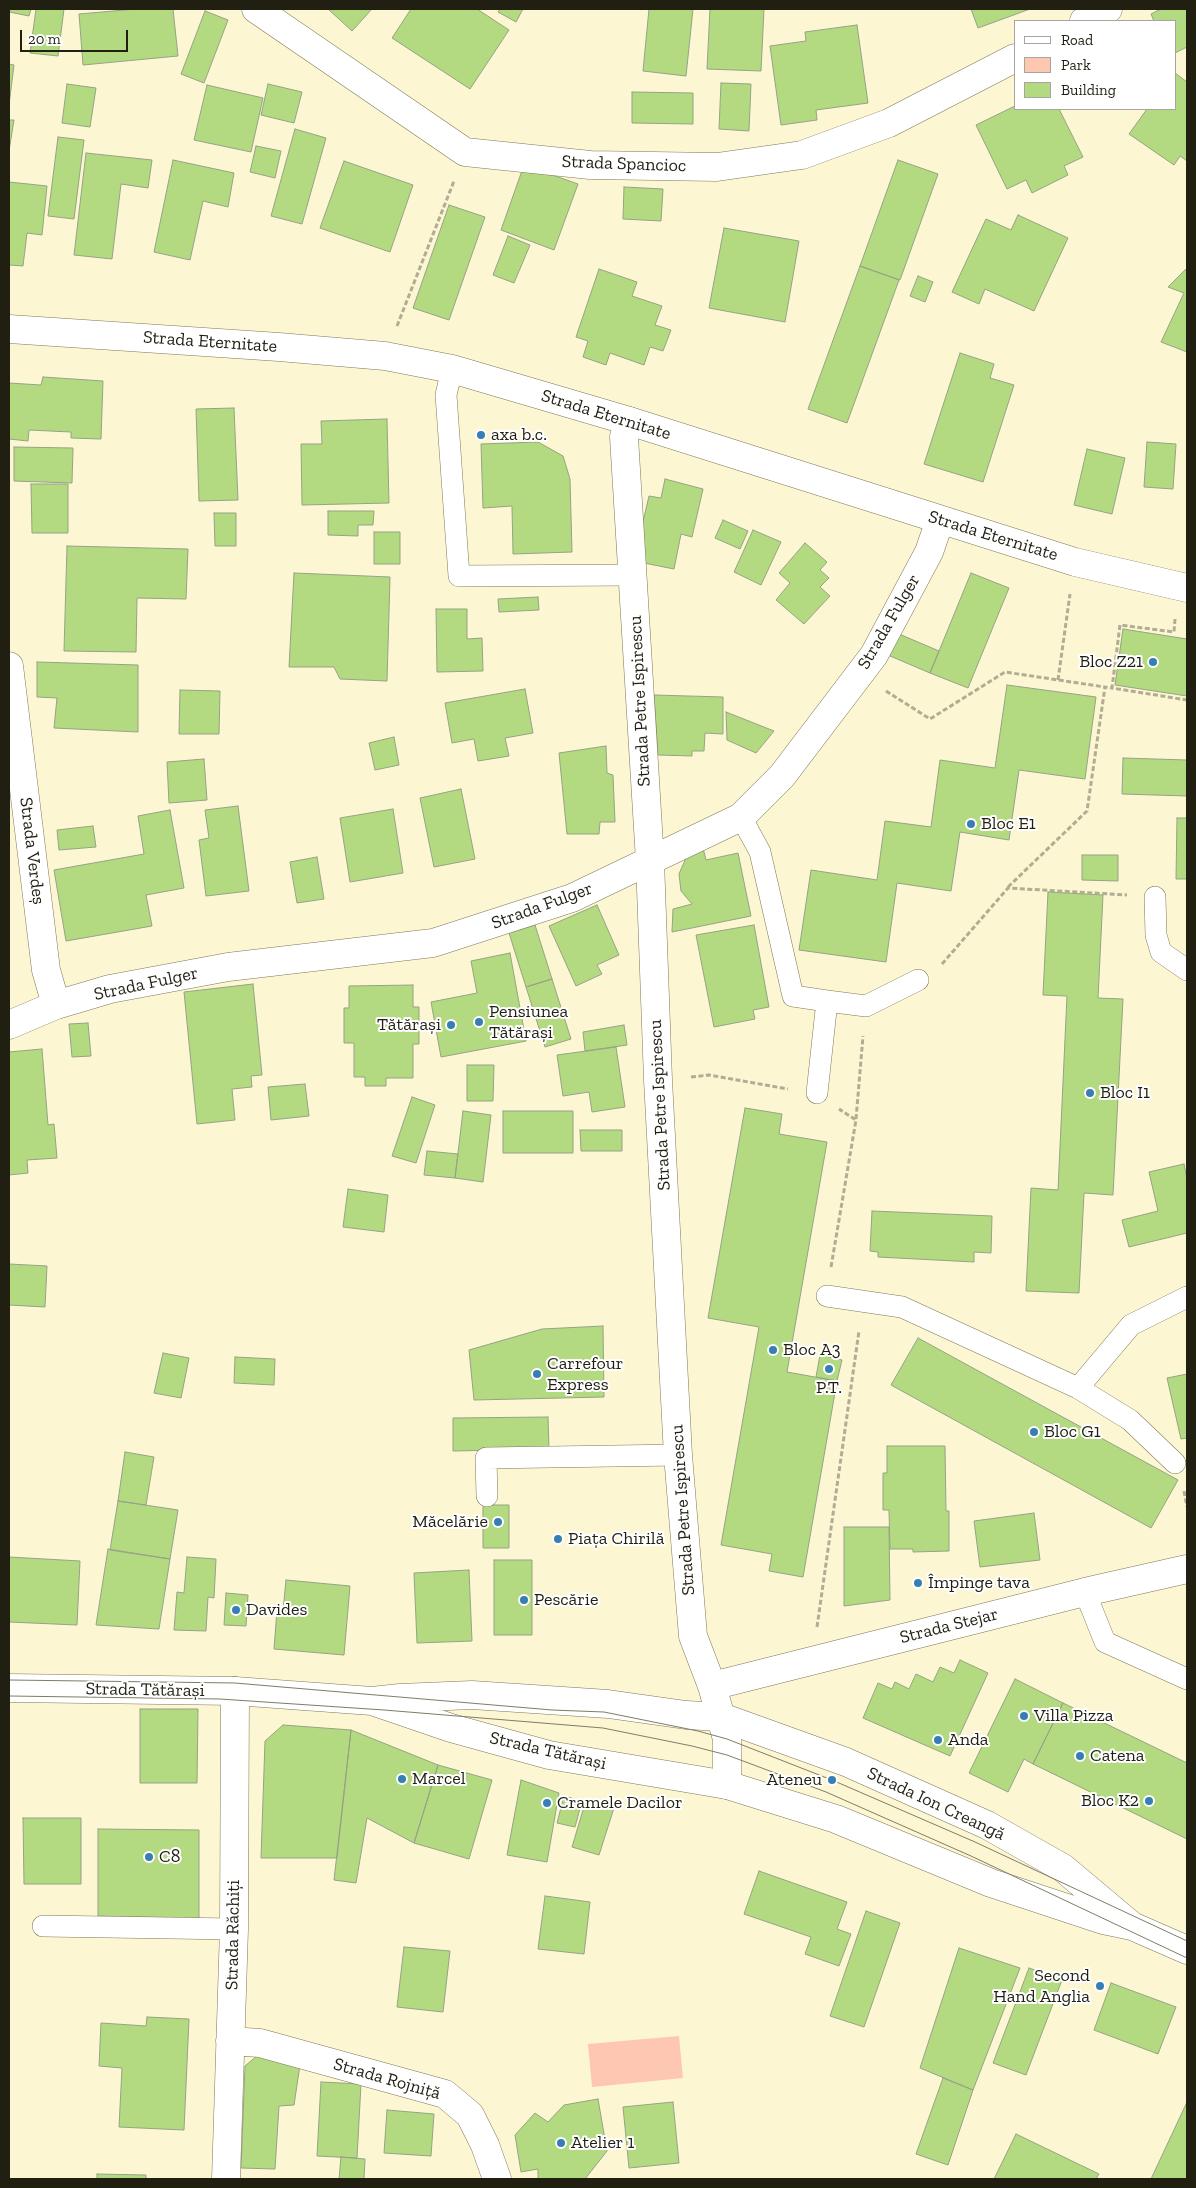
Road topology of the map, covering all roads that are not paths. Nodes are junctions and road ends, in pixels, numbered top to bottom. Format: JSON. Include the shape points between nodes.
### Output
{"nodes":[{"id":1,"x":256,"y":9,"type":"edge"},
{"id":2,"x":1108,"y":9,"type":"edge"},
{"id":3,"x":1086,"y":20,"type":"edge"},
{"id":4,"x":1014,"y":59,"type":"edge"},
{"id":5,"x":9,"y":328,"type":"edge"},
{"id":6,"x":452,"y":369,"type":"junction"},
{"id":7,"x":629,"y":421,"type":"junction"},
{"id":8,"x":940,"y":520,"type":"junction"},
{"id":9,"x":633,"y":575,"type":"junction"},
{"id":10,"x":1183,"y":587,"type":"edge"},
{"id":11,"x":9,"y":666,"type":"edge"},
{"id":12,"x":741,"y":817,"type":"junction"},
{"id":13,"x":650,"y":861,"type":"junction"},
{"id":14,"x":1155,"y":896,"type":"road end"},
{"id":15,"x":1187,"y":970,"type":"edge"},
{"id":16,"x":918,"y":980,"type":"road end"},
{"id":17,"x":828,"y":1001,"type":"junction"},
{"id":18,"x":56,"y":1005,"type":"junction"},
{"id":19,"x":9,"y":1025,"type":"edge"},
{"id":20,"x":817,"y":1093,"type":"road end"},
{"id":21,"x":827,"y":1296,"type":"road end"},
{"id":22,"x":1187,"y":1298,"type":"edge"},
{"id":23,"x":1078,"y":1388,"type":"junction"},
{"id":24,"x":678,"y":1455,"type":"junction"},
{"id":25,"x":1175,"y":1463,"type":"dead end"},
{"id":26,"x":487,"y":1496,"type":"dead end"},
{"id":27,"x":1187,"y":1569,"type":"edge"},
{"id":28,"x":1085,"y":1592,"type":"junction"},
{"id":29,"x":1187,"y":1679,"type":"edge"},
{"id":30,"x":712,"y":1686,"type":"junction"},
{"id":31,"x":9,"y":1688,"type":"edge"},
{"id":32,"x":235,"y":1691,"type":"junction"},
{"id":33,"x":372,"y":1701,"type":"junction"},
{"id":34,"x":720,"y":1717,"type":"junction"},
{"id":35,"x":728,"y":1785,"type":"junction"},
{"id":36,"x":43,"y":1926,"type":"dead end"},
{"id":37,"x":1132,"y":1926,"type":"junction"},
{"id":38,"x":234,"y":1929,"type":"junction"},
{"id":39,"x":1187,"y":1950,"type":"edge"},
{"id":40,"x":230,"y":2041,"type":"junction"},
{"id":41,"x":226,"y":2179,"type":"edge"},
{"id":42,"x":498,"y":2179,"type":"edge"}],
"edges":[{"from":1,"to":4,"type":"street","name":"Strada Spancioc","via":[[465,152],[590,165],[717,167],[802,154],[889,123]]},
{"from":2,"to":3,"type":"street"},
{"from":5,"to":6,"type":"street","name":"Strada Eternitate","via":[[385,356]]},
{"from":6,"to":7,"type":"street","name":"Strada Eternitate"},
{"from":6,"to":9,"type":"lane","via":[[446,395],[459,576]]},
{"from":7,"to":8,"type":"street","name":"Strada Eternitate"},
{"from":7,"to":9,"type":"street","name":"Strada Petre Ispirescu","via":[[624,437]]},
{"from":8,"to":10,"type":"street","name":"Strada Eternitate","via":[[1075,562]]},
{"from":8,"to":12,"type":"street","name":"Strada Fulger","via":[[929,552],[874,655],[782,776]]},
{"from":9,"to":13,"type":"street","name":"Strada Petre Ispirescu"},
{"from":11,"to":18,"type":"street","name":"Strada Verdeș","via":[[46,970]]},
{"from":12,"to":13,"type":"street","name":"Strada Fulger"},
{"from":12,"to":17,"type":"lane","via":[[760,852],[793,996]]},
{"from":13,"to":18,"type":"street","name":"Strada Fulger","via":[[572,898],[433,943],[228,967],[110,989]]},
{"from":13,"to":24,"type":"street","name":"Strada Petre Ispirescu"},
{"from":14,"to":15,"type":"lane","via":[[1156,935],[1161,952]]},
{"from":16,"to":17,"type":"lane","via":[[866,1006]]},
{"from":17,"to":20,"type":"lane"},
{"from":18,"to":19,"type":"street","name":"Strada Fulger"},
{"from":21,"to":23,"type":"lane","via":[[902,1307]]},
{"from":22,"to":23,"type":"lane","via":[[1131,1325]]},
{"from":23,"to":25,"type":"lane","via":[[1130,1420]]},
{"from":24,"to":26,"type":"lane","via":[[486,1458]]},
{"from":24,"to":30,"type":"street","name":"Strada Petre Ispirescu","via":[[693,1636]]},
{"from":27,"to":28,"type":"street","name":"Strada Stejar"},
{"from":28,"to":29,"type":"lane","via":[[1105,1642]]},
{"from":28,"to":30,"type":"street","name":"Strada Stejar"},
{"from":30,"to":34,"type":"street","name":"Strada Petre Ispirescu"},
{"from":31,"to":32,"type":"street","name":"Strada Tătărași"},
{"from":32,"to":33,"type":"street","name":"Strada Tătărași"},
{"from":32,"to":38,"type":"street","name":"Strada Răchiți"},
{"from":33,"to":34,"type":"street","name":"Strada Tătărași","via":[[472,1695],[608,1704]]},
{"from":33,"to":35,"type":"street","name":"Strada Tătărași","via":[[451,1728],[549,1755]]},
{"from":34,"to":35,"type":"street","name":"Strada Petre Ispirescu","via":[[727,1739]]},
{"from":34,"to":37,"type":"street","name":"Strada Ion Creangă","via":[[846,1762],[987,1825],[1063,1868]]},
{"from":35,"to":37,"type":"street","name":"Strada Ion Creangă","via":[[836,1819],[991,1883],[1103,1920]]},
{"from":36,"to":38,"type":"lane"},
{"from":37,"to":39,"type":"street","name":"Strada Ion Creangă"},
{"from":38,"to":40,"type":"street","name":"Strada Răchiți"},
{"from":40,"to":41,"type":"street","name":"Strada Răchiți"},
{"from":40,"to":42,"type":"street","name":"Strada Rojniță","via":[[260,2043],[445,2094],[470,2115],[486,2145]]}]}
